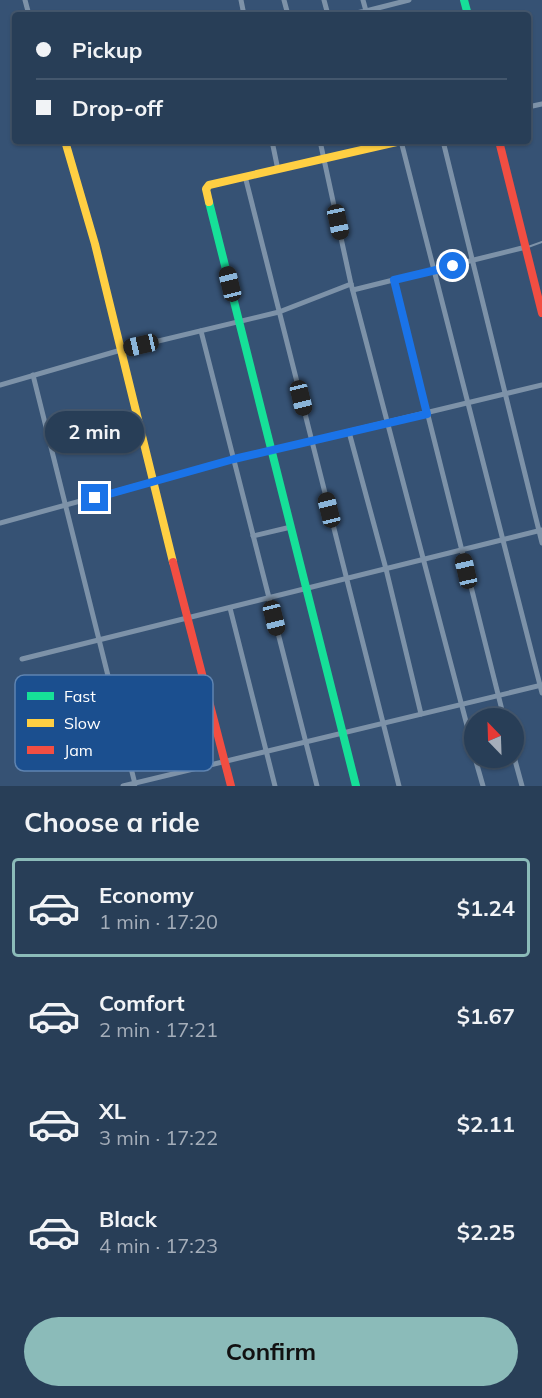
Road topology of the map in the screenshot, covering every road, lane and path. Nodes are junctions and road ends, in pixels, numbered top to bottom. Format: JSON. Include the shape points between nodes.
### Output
{"nodes":[{"id":1,"x":410,"y":0,"type":"edge"},
{"id":2,"x":370,"y":12,"type":"edge"},
{"id":3,"x":66,"y":144,"type":"edge"},
{"id":4,"x":273,"y":144,"type":"edge"},
{"id":5,"x":321,"y":144,"type":"edge"},
{"id":6,"x":388,"y":144,"type":"edge"},
{"id":7,"x":402,"y":144,"type":"edge"},
{"id":8,"x":444,"y":144,"type":"edge"},
{"id":9,"x":500,"y":144,"type":"edge"},
{"id":10,"x":324,"y":159,"type":"junction"},
{"id":11,"x":278,"y":170,"type":"junction"},
{"id":12,"x":245,"y":176,"type":"junction"},
{"id":13,"x":542,"y":242,"type":"edge"},
{"id":14,"x":526,"y":247,"type":"junction"},
{"id":15,"x":472,"y":261,"type":"junction"},
{"id":16,"x":435,"y":270,"type":"junction"},
{"id":17,"x":394,"y":280,"type":"junction"},
{"id":18,"x":352,"y":287,"type":"junction"},
{"id":19,"x":539,"y":292,"type":"edge"},
{"id":20,"x":279,"y":312,"type":"junction"},
{"id":21,"x":542,"y":313,"type":"edge"},
{"id":22,"x":239,"y":322,"type":"junction"},
{"id":23,"x":201,"y":331,"type":"junction"},
{"id":24,"x":121,"y":350,"type":"junction"},
{"id":25,"x":33,"y":375,"type":"junction"},
{"id":26,"x":0,"y":384,"type":"edge"},
{"id":27,"x":542,"y":385,"type":"edge"},
{"id":28,"x":505,"y":395,"type":"junction"},
{"id":29,"x":469,"y":404,"type":"junction"},
{"id":30,"x":427,"y":414,"type":"junction"},
{"id":31,"x":388,"y":423,"type":"junction"},
{"id":32,"x":349,"y":432,"type":"junction"},
{"id":33,"x":312,"y":441,"type":"junction"},
{"id":34,"x":272,"y":451,"type":"junction"},
{"id":35,"x":234,"y":459,"type":"junction"},
{"id":36,"x":152,"y":483,"type":"junction"},
{"id":37,"x":65,"y":505,"type":"junction"},
{"id":38,"x":0,"y":523,"type":"edge"},
{"id":39,"x":291,"y":527,"type":"junction"},
{"id":40,"x":540,"y":530,"type":"edge"},
{"id":41,"x":254,"y":536,"type":"junction"},
{"id":42,"x":503,"y":539,"type":"junction"},
{"id":43,"x":542,"y":543,"type":"edge"},
{"id":44,"x":461,"y":550,"type":"junction"},
{"id":45,"x":425,"y":559,"type":"junction"},
{"id":46,"x":386,"y":569,"type":"junction"},
{"id":47,"x":347,"y":579,"type":"junction"},
{"id":48,"x":306,"y":589,"type":"junction"},
{"id":49,"x":269,"y":598,"type":"junction"},
{"id":50,"x":230,"y":608,"type":"junction"},
{"id":51,"x":188,"y":618,"type":"junction"},
{"id":52,"x":100,"y":640,"type":"junction"},
{"id":53,"x":21,"y":659,"type":"dead end"},
{"id":54,"x":109,"y":675,"type":"edge"},
{"id":55,"x":203,"y":675,"type":"edge"},
{"id":56,"x":541,"y":685,"type":"edge"},
{"id":57,"x":542,"y":693,"type":"edge"},
{"id":58,"x":498,"y":695,"type":"junction"},
{"id":59,"x":462,"y":704,"type":"junction"},
{"id":60,"x":501,"y":708,"type":"edge"},
{"id":61,"x":464,"y":712,"type":"edge"},
{"id":62,"x":421,"y":714,"type":"junction"},
{"id":63,"x":213,"y":715,"type":"edge"},
{"id":64,"x":383,"y":723,"type":"junction"},
{"id":65,"x":342,"y":733,"type":"junction"},
{"id":66,"x":306,"y":742,"type":"junction"},
{"id":67,"x":266,"y":751,"type":"junction"},
{"id":68,"x":225,"y":761,"type":"junction"},
{"id":69,"x":213,"y":764,"type":"edge"},
{"id":70,"x":478,"y":768,"type":"edge"},
{"id":71,"x":517,"y":768,"type":"edge"},
{"id":72,"x":186,"y":771,"type":"edge"},
{"id":73,"x":135,"y":784,"type":"edge"},
{"id":74,"x":123,"y":786,"type":"edge"},
{"id":75,"x":231,"y":786,"type":"edge"},
{"id":76,"x":275,"y":786,"type":"edge"},
{"id":77,"x":317,"y":786,"type":"edge"},
{"id":78,"x":356,"y":786,"type":"edge"},
{"id":79,"x":399,"y":786,"type":"edge"},
{"id":80,"x":483,"y":786,"type":"edge"},
{"id":81,"x":522,"y":786,"type":"edge"}],
"edges":[{"from":1,"to":2,"type":"street"},
{"from":3,"to":24,"type":"street"},
{"from":4,"to":11,"type":"street"},
{"from":5,"to":10,"type":"street"},
{"from":6,"to":10,"type":"street"},
{"from":7,"to":16,"type":"street"},
{"from":8,"to":15,"type":"street"},
{"from":9,"to":14,"type":"street"},
{"from":10,"to":11,"type":"street"},
{"from":10,"to":18,"type":"street"},
{"from":11,"to":12,"type":"street"},
{"from":12,"to":20,"type":"street"},
{"from":12,"to":22,"type":"street","via":[[206,189]]},
{"from":13,"to":14,"type":"lane"},
{"from":14,"to":15,"type":"street"},
{"from":14,"to":19,"type":"street"},
{"from":15,"to":16,"type":"street"},
{"from":15,"to":28,"type":"street"},
{"from":16,"to":17,"type":"street"},
{"from":16,"to":29,"type":"street"},
{"from":17,"to":18,"type":"street"},
{"from":17,"to":30,"type":"street"},
{"from":18,"to":20,"type":"street"},
{"from":18,"to":31,"type":"street"},
{"from":19,"to":21,"type":"street"},
{"from":20,"to":22,"type":"street"},
{"from":20,"to":33,"type":"street"},
{"from":22,"to":23,"type":"street"},
{"from":22,"to":34,"type":"street"},
{"from":23,"to":24,"type":"street"},
{"from":23,"to":35,"type":"street"},
{"from":24,"to":25,"type":"street"},
{"from":24,"to":36,"type":"street"},
{"from":25,"to":26,"type":"street"},
{"from":25,"to":37,"type":"street"},
{"from":27,"to":28,"type":"street"},
{"from":28,"to":29,"type":"street"},
{"from":28,"to":40,"type":"street"},
{"from":29,"to":30,"type":"street"},
{"from":29,"to":42,"type":"street"},
{"from":30,"to":31,"type":"street"},
{"from":30,"to":44,"type":"street"},
{"from":31,"to":32,"type":"street"},
{"from":31,"to":45,"type":"street"},
{"from":32,"to":33,"type":"street"},
{"from":32,"to":46,"type":"street"},
{"from":33,"to":34,"type":"street"},
{"from":33,"to":47,"type":"street"},
{"from":34,"to":35,"type":"street"},
{"from":34,"to":39,"type":"street"},
{"from":35,"to":36,"type":"street"},
{"from":35,"to":41,"type":"street"},
{"from":36,"to":37,"type":"street"},
{"from":36,"to":51,"type":"street"},
{"from":37,"to":38,"type":"street"},
{"from":37,"to":52,"type":"street"},
{"from":39,"to":41,"type":"street"},
{"from":39,"to":48,"type":"street"},
{"from":40,"to":42,"type":"street"},
{"from":40,"to":43,"type":"street"},
{"from":41,"to":49,"type":"street"},
{"from":42,"to":44,"type":"street"},
{"from":42,"to":56,"type":"street"},
{"from":44,"to":45,"type":"street"},
{"from":44,"to":58,"type":"street"},
{"from":45,"to":46,"type":"street"},
{"from":45,"to":59,"type":"street"},
{"from":46,"to":47,"type":"street"},
{"from":46,"to":62,"type":"street"},
{"from":47,"to":48,"type":"street"},
{"from":47,"to":64,"type":"street"},
{"from":48,"to":49,"type":"street"},
{"from":48,"to":65,"type":"street"},
{"from":49,"to":50,"type":"street"},
{"from":49,"to":66,"type":"street"},
{"from":50,"to":51,"type":"street"},
{"from":50,"to":67,"type":"street"},
{"from":51,"to":52,"type":"street"},
{"from":51,"to":55,"type":"street"},
{"from":52,"to":53,"type":"street"},
{"from":52,"to":54,"type":"street"},
{"from":56,"to":57,"type":"street"},
{"from":56,"to":58,"type":"street"},
{"from":58,"to":59,"type":"street"},
{"from":58,"to":60,"type":"street"},
{"from":59,"to":61,"type":"street"},
{"from":59,"to":62,"type":"street"},
{"from":62,"to":64,"type":"street"},
{"from":63,"to":68,"type":"street"},
{"from":64,"to":65,"type":"street"},
{"from":64,"to":79,"type":"street"},
{"from":65,"to":66,"type":"street"},
{"from":65,"to":78,"type":"street"},
{"from":66,"to":67,"type":"street"},
{"from":66,"to":77,"type":"street"},
{"from":67,"to":68,"type":"street"},
{"from":67,"to":76,"type":"street"},
{"from":68,"to":69,"type":"street"},
{"from":68,"to":75,"type":"street"},
{"from":70,"to":80,"type":"street"},
{"from":71,"to":81,"type":"street"},
{"from":72,"to":73,"type":"street"},
{"from":73,"to":74,"type":"street"}]}
